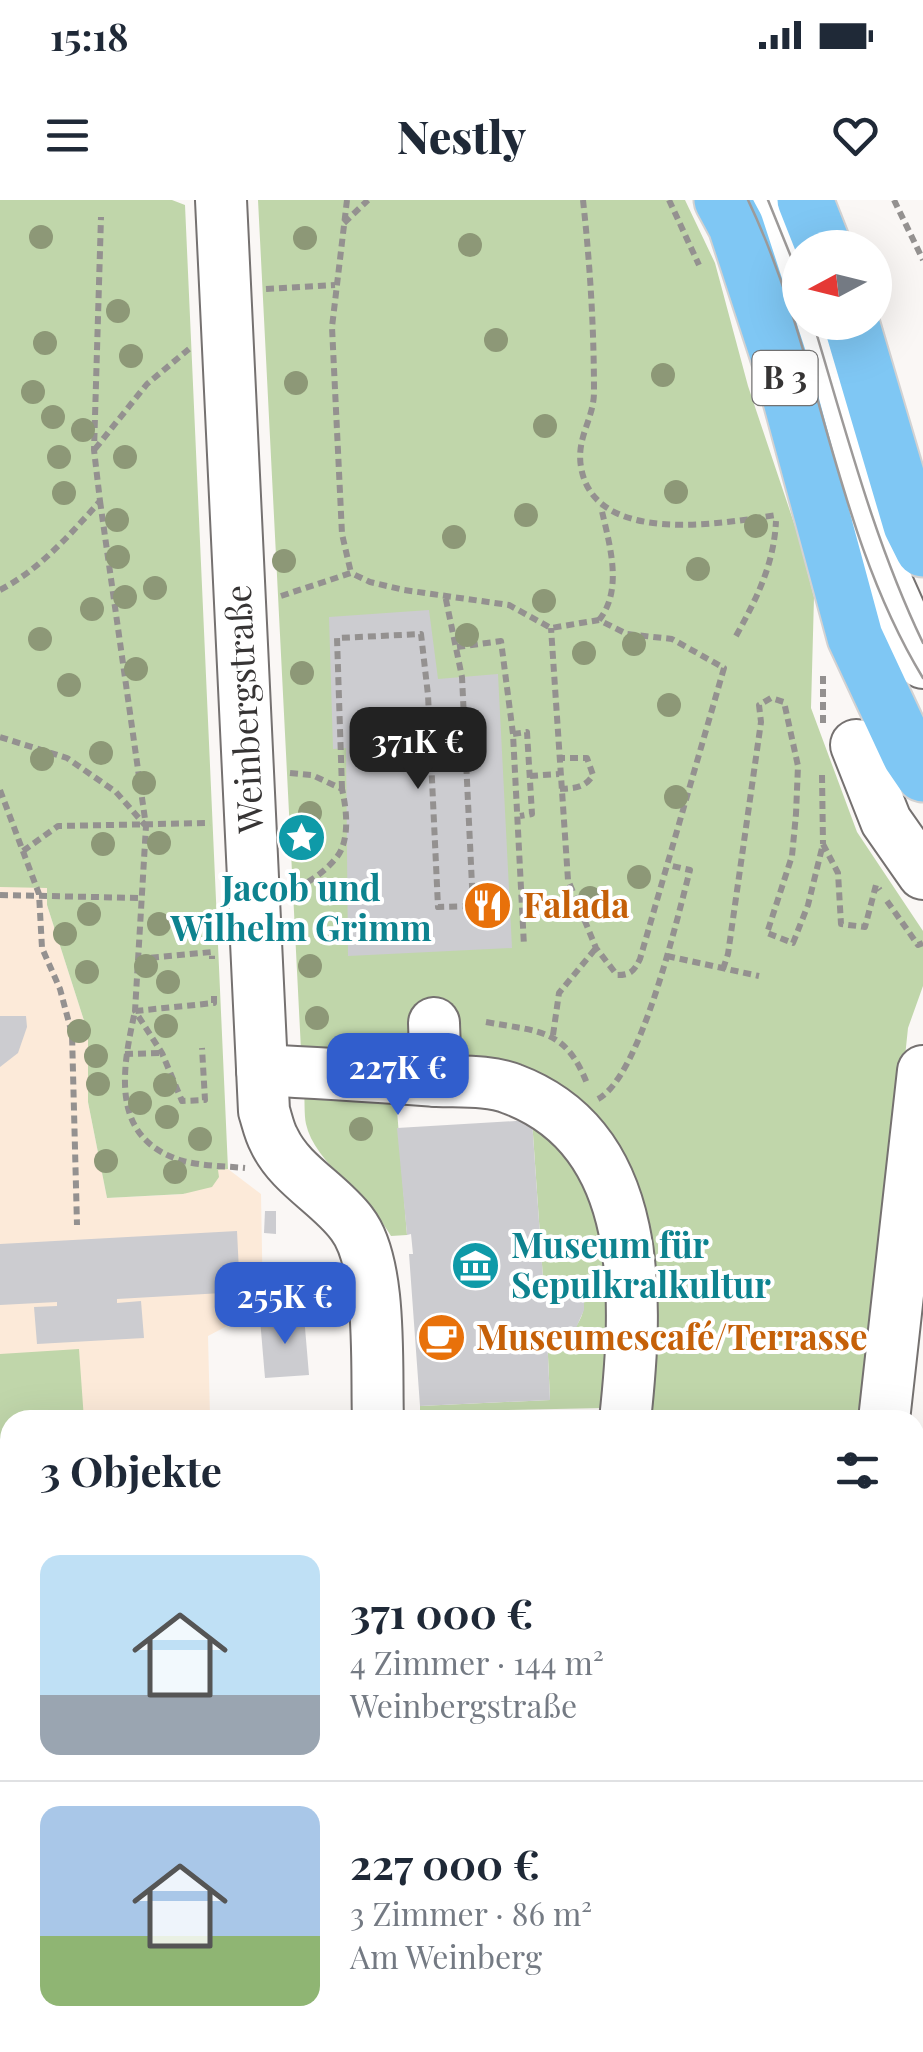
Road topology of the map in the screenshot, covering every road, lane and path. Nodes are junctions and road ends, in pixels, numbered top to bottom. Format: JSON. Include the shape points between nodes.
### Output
{"nodes":[{"id":1,"x":221,"y":200,"type":"edge"},
{"id":2,"x":347,"y":200,"type":"edge"},
{"id":3,"x":368,"y":200,"type":"edge"},
{"id":4,"x":583,"y":200,"type":"edge"},
{"id":5,"x":669,"y":200,"type":"edge"},
{"id":6,"x":722,"y":200,"type":"edge"},
{"id":7,"x":760,"y":200,"type":"edge"},
{"id":8,"x":805,"y":200,"type":"edge"},
{"id":9,"x":894,"y":200,"type":"edge"},
{"id":10,"x":102,"y":217,"type":"dead end"},
{"id":11,"x":344,"y":223,"type":"junction"},
{"id":12,"x":817,"y":230,"type":"edge"},
{"id":13,"x":782,"y":258,"type":"edge"},
{"id":14,"x":923,"y":260,"type":"edge"},
{"id":15,"x":703,"y":273,"type":"dead end"},
{"id":16,"x":335,"y":285,"type":"junction"},
{"id":17,"x":225,"y":288,"type":"junction"},
{"id":18,"x":810,"y":340,"type":"edge"},
{"id":19,"x":856,"y":340,"type":"edge"},
{"id":20,"x":192,"y":346,"type":"dead end"},
{"id":21,"x":94,"y":450,"type":"junction"},
{"id":22,"x":771,"y":496,"type":"dead end"},
{"id":23,"x":100,"y":501,"type":"junction"},
{"id":24,"x":601,"y":506,"type":"junction"},
{"id":25,"x":776,"y":515,"type":"junction"},
{"id":26,"x":923,"y":549,"type":"edge"},
{"id":27,"x":834,"y":560,"type":"junction"},
{"id":28,"x":350,"y":573,"type":"junction"},
{"id":29,"x":0,"y":590,"type":"edge"},
{"id":30,"x":445,"y":595,"type":"junction"},
{"id":31,"x":240,"y":607,"type":"junction"},
{"id":32,"x":598,"y":620,"type":"junction"},
{"id":33,"x":551,"y":628,"type":"junction"},
{"id":34,"x":736,"y":636,"type":"dead end"},
{"id":35,"x":457,"y":647,"type":"junction"},
{"id":36,"x":919,"y":656,"type":"edge"},
{"id":37,"x":513,"y":734,"type":"junction"},
{"id":38,"x":0,"y":737,"type":"edge"},
{"id":39,"x":856,"y":745,"type":"dead end"},
{"id":40,"x":557,"y":758,"type":"junction"},
{"id":41,"x":248,"y":772,"type":"junction"},
{"id":42,"x":559,"y":774,"type":"junction"},
{"id":43,"x":923,"y":774,"type":"edge"},
{"id":44,"x":530,"y":776,"type":"junction"},
{"id":45,"x":342,"y":789,"type":"junction"},
{"id":46,"x":560,"y":789,"type":"junction"},
{"id":47,"x":0,"y":790,"type":"edge"},
{"id":48,"x":519,"y":816,"type":"junction"},
{"id":49,"x":822,"y":819,"type":"dead end"},
{"id":50,"x":251,"y":820,"type":"junction"},
{"id":51,"x":146,"y":826,"type":"junction"},
{"id":52,"x":824,"y":844,"type":"junction"},
{"id":53,"x":23,"y":851,"type":"junction"},
{"id":54,"x":668,"y":865,"type":"junction"},
{"id":55,"x":923,"y":874,"type":"edge"},
{"id":56,"x":254,"y":893,"type":"junction"},
{"id":57,"x":39,"y":894,"type":"junction"},
{"id":58,"x":0,"y":895,"type":"edge"},
{"id":59,"x":140,"y":898,"type":"junction"},
{"id":60,"x":923,"y":944,"type":"edge"},
{"id":61,"x":524,"y":946,"type":"dead end"},
{"id":62,"x":596,"y":948,"type":"junction"},
{"id":63,"x":668,"y":956,"type":"junction"},
{"id":64,"x":138,"y":959,"type":"junction"},
{"id":65,"x":212,"y":969,"type":"dead end"},
{"id":66,"x":722,"y":969,"type":"junction"},
{"id":67,"x":758,"y":976,"type":"dead end"},
{"id":68,"x":213,"y":986,"type":"dead end"},
{"id":69,"x":134,"y":1011,"type":"junction"},
{"id":70,"x":486,"y":1022,"type":"dead end"},
{"id":71,"x":434,"y":1023,"type":"dead end"},
{"id":72,"x":554,"y":1035,"type":"junction"},
{"id":73,"x":202,"y":1048,"type":"dead end"},
{"id":74,"x":162,"y":1053,"type":"junction"},
{"id":75,"x":125,"y":1054,"type":"junction"},
{"id":76,"x":262,"y":1070,"type":"junction"},
{"id":77,"x":923,"y":1071,"type":"edge"},
{"id":78,"x":436,"y":1080,"type":"junction"},
{"id":79,"x":246,"y":1168,"type":"dead end"},
{"id":80,"x":77,"y":1225,"type":"dead end"},
{"id":81,"x":378,"y":1410,"type":"edge"},
{"id":82,"x":626,"y":1410,"type":"edge"},
{"id":83,"x":885,"y":1410,"type":"edge"}],
"edges":[{"from":1,"to":17,"type":"street","name":"Weinbergstraße"},
{"from":2,"to":11,"type":"path"},
{"from":3,"to":11,"type":"path"},
{"from":4,"to":24,"type":"path","via":[[594,399],[580,439],[580,465],[587,490]]},
{"from":5,"to":15,"type":"path"},
{"from":6,"to":27,"type":"main road","number":"B 3","via":[[782,367]]},
{"from":7,"to":13,"type":"street"},
{"from":8,"to":12,"type":"main road"},
{"from":9,"to":14,"type":"path"},
{"from":10,"to":21,"type":"path"},
{"from":11,"to":16,"type":"path"},
{"from":16,"to":17,"type":"path"},
{"from":16,"to":28,"type":"path","via":[[336,432]]},
{"from":17,"to":31,"type":"street","name":"Weinbergstraße"},
{"from":18,"to":36,"type":"street","via":[[877,560]]},
{"from":19,"to":26,"type":"main road","number":"B 3"},
{"from":20,"to":21,"type":"path","via":[[147,384]]},
{"from":21,"to":23,"type":"path"},
{"from":22,"to":25,"type":"path"},
{"from":23,"to":29,"type":"path","via":[[71,534]]},
{"from":23,"to":51,"type":"path"},
{"from":24,"to":25,"type":"path","via":[[622,516],[680,524]]},
{"from":24,"to":32,"type":"path","via":[[614,580]]},
{"from":25,"to":34,"type":"path","via":[[774,551]]},
{"from":27,"to":36,"type":"street"},
{"from":27,"to":43,"type":"main road","number":"B 3","via":[[855,638]]},
{"from":28,"to":30,"type":"path"},
{"from":28,"to":31,"type":"path"},
{"from":30,"to":33,"type":"path","via":[[509,604]]},
{"from":30,"to":35,"type":"path"},
{"from":31,"to":41,"type":"street","name":"Weinbergstraße"},
{"from":32,"to":33,"type":"path"},
{"from":32,"to":54,"type":"path","via":[[627,634],[672,639],[724,668]]},
{"from":33,"to":40,"type":"path"},
{"from":35,"to":37,"type":"path","via":[[501,641]]},
{"from":35,"to":45,"type":"path","via":[[473,906],[438,907],[421,634],[337,638]]},
{"from":37,"to":44,"type":"path","via":[[526,732]]},
{"from":37,"to":48,"type":"path"},
{"from":38,"to":51,"type":"path","via":[[67,758],[116,792]]},
{"from":39,"to":55,"type":"street","via":[[886,821]]},
{"from":40,"to":42,"type":"path"},
{"from":40,"to":46,"type":"path","via":[[587,758],[594,775],[588,784]]},
{"from":41,"to":45,"type":"path","via":[[312,775]]},
{"from":41,"to":50,"type":"street","name":"Weinbergstraße"},
{"from":42,"to":44,"type":"path"},
{"from":42,"to":46,"type":"path"},
{"from":44,"to":48,"type":"path","via":[[532,814]]},
{"from":45,"to":56,"type":"path","via":[[342,850],[298,889]]},
{"from":46,"to":62,"type":"path","via":[[568,880]]},
{"from":47,"to":53,"type":"path"},
{"from":48,"to":61,"type":"path"},
{"from":49,"to":52,"type":"path"},
{"from":50,"to":51,"type":"path"},
{"from":50,"to":56,"type":"street","name":"Weinbergstraße"},
{"from":51,"to":53,"type":"path","via":[[58,826]]},
{"from":51,"to":59,"type":"path"},
{"from":52,"to":60,"type":"path","via":[[838,873],[841,924],[865,927],[876,885]]},
{"from":52,"to":66,"type":"path","via":[[793,943],[767,934],[792,856],[798,766],[784,702],[771,698],[759,705]]},
{"from":53,"to":57,"type":"path"},
{"from":54,"to":62,"type":"path","via":[[634,971],[617,975]]},
{"from":54,"to":63,"type":"path","via":[[690,870]]},
{"from":56,"to":76,"type":"street","name":"Weinbergstraße"},
{"from":57,"to":58,"type":"path"},
{"from":57,"to":59,"type":"path"},
{"from":57,"to":80,"type":"path","via":[[42,948],[72,1034]]},
{"from":59,"to":64,"type":"path"},
{"from":62,"to":72,"type":"path","via":[[559,992]]},
{"from":63,"to":66,"type":"path"},
{"from":63,"to":72,"type":"path","via":[[632,1054],[607,1094],[593,1102],[579,1064]]},
{"from":64,"to":65,"type":"path","via":[[212,952]]},
{"from":64,"to":69,"type":"path"},
{"from":66,"to":67,"type":"path"},
{"from":68,"to":69,"type":"path","via":[[214,1003]]},
{"from":69,"to":74,"type":"path"},
{"from":69,"to":75,"type":"path"},
{"from":70,"to":72,"type":"path"},
{"from":71,"to":78,"type":"street"},
{"from":73,"to":74,"type":"path","via":[[204,1100],[182,1101]]},
{"from":74,"to":75,"type":"path"},
{"from":75,"to":79,"type":"path","via":[[126,1098],[142,1137],[184,1161]]},
{"from":76,"to":78,"type":"street"},
{"from":76,"to":81,"type":"street","name":"Weinbergstraße","via":[[274,1142],[352,1224],[366,1248]]},
{"from":77,"to":83,"type":"street"},
{"from":78,"to":82,"type":"street","via":[[509,1087],[550,1107],[595,1150],[620,1206],[633,1293]]}]}
